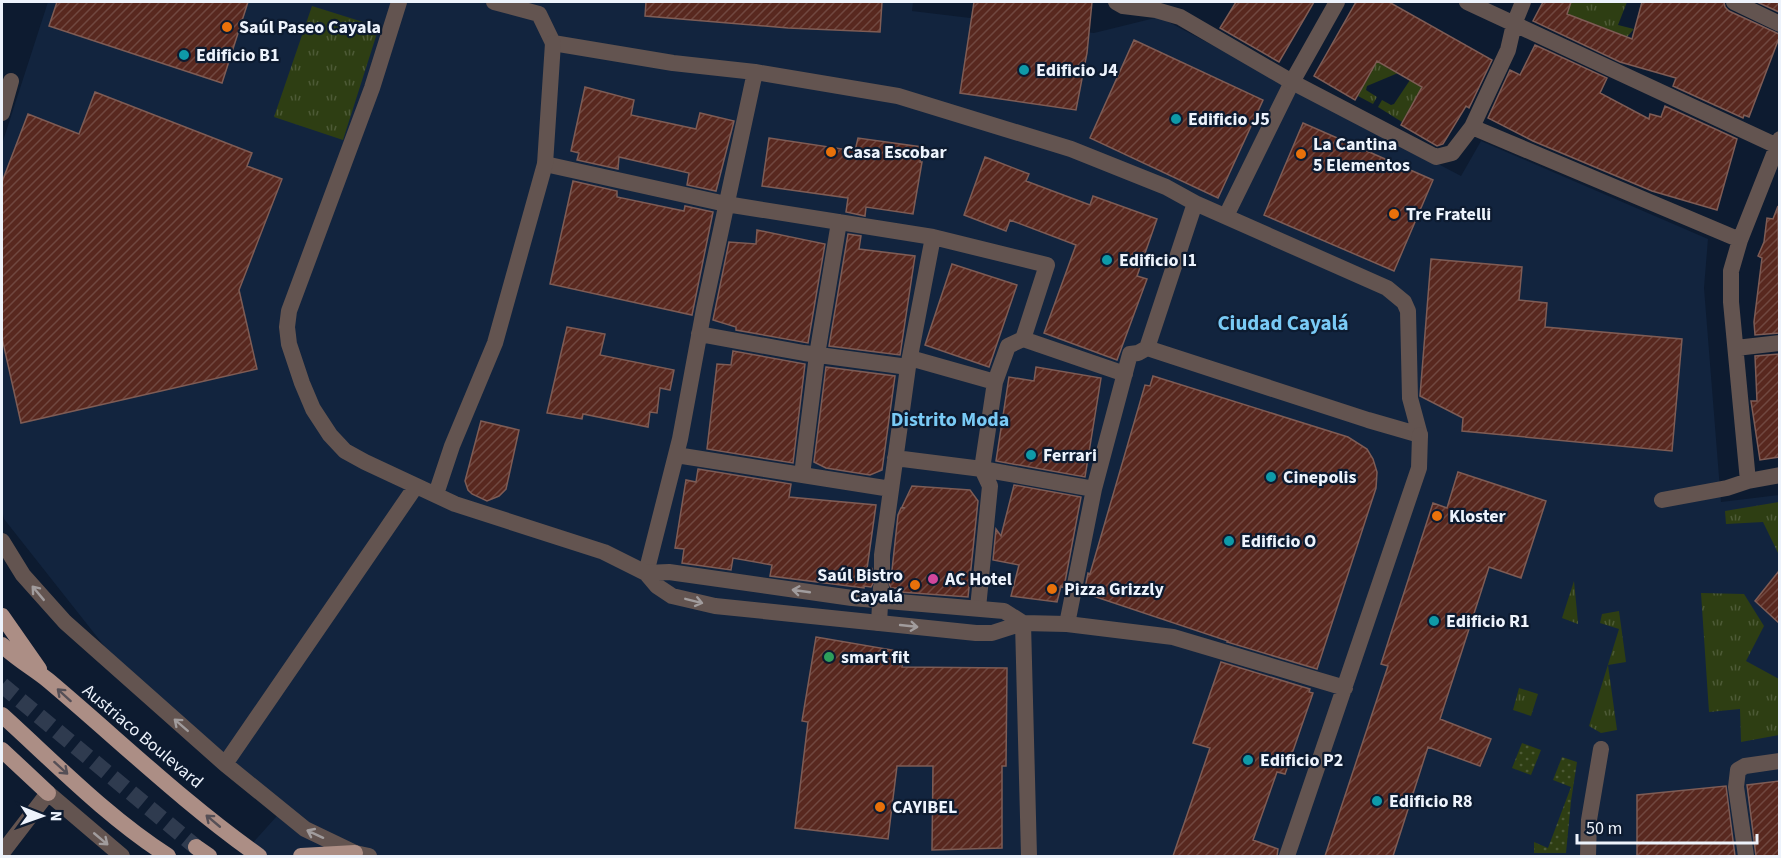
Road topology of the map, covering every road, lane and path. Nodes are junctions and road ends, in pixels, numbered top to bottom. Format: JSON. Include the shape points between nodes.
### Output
{"nodes":[{"id":1,"x":399,"y":2,"type":"edge"},
{"id":2,"x":494,"y":2,"type":"edge"},
{"id":3,"x":1116,"y":2,"type":"edge"},
{"id":4,"x":1337,"y":2,"type":"edge"},
{"id":5,"x":1467,"y":2,"type":"edge"},
{"id":6,"x":1523,"y":2,"type":"edge"},
{"id":7,"x":1734,"y":2,"type":"edge"},
{"id":8,"x":1514,"y":24,"type":"junction"},
{"id":9,"x":1779,"y":24,"type":"edge"},
{"id":10,"x":553,"y":43,"type":"junction"},
{"id":11,"x":755,"y":72,"type":"junction"},
{"id":12,"x":10,"y":81,"type":"dead end"},
{"id":13,"x":1292,"y":82,"type":"junction"},
{"id":14,"x":2,"y":113,"type":"edge"},
{"id":15,"x":1472,"y":127,"type":"junction"},
{"id":16,"x":1778,"y":142,"type":"edge"},
{"id":17,"x":545,"y":164,"type":"junction"},
{"id":18,"x":1195,"y":202,"type":"junction"},
{"id":19,"x":726,"y":204,"type":"junction"},
{"id":20,"x":1226,"y":216,"type":"junction"},
{"id":21,"x":839,"y":222,"type":"junction"},
{"id":22,"x":933,"y":237,"type":"junction"},
{"id":23,"x":1740,"y":240,"type":"junction"},
{"id":24,"x":699,"y":334,"type":"junction"},
{"id":25,"x":1023,"y":339,"type":"junction"},
{"id":26,"x":1779,"y":344,"type":"edge"},
{"id":27,"x":1147,"y":348,"type":"junction"},
{"id":28,"x":1736,"y":348,"type":"junction"},
{"id":29,"x":818,"y":355,"type":"junction"},
{"id":30,"x":909,"y":362,"type":"junction"},
{"id":31,"x":1125,"y":374,"type":"junction"},
{"id":32,"x":995,"y":382,"type":"junction"},
{"id":33,"x":1420,"y":435,"type":"junction"},
{"id":34,"x":676,"y":455,"type":"junction"},
{"id":35,"x":895,"y":458,"type":"junction"},
{"id":36,"x":982,"y":469,"type":"junction"},
{"id":37,"x":802,"y":475,"type":"junction"},
{"id":38,"x":1779,"y":475,"type":"edge"},
{"id":39,"x":1749,"y":481,"type":"junction"},
{"id":40,"x":416,"y":486,"type":"junction"},
{"id":41,"x":891,"y":489,"type":"junction"},
{"id":42,"x":1094,"y":489,"type":"junction"},
{"id":43,"x":436,"y":494,"type":"junction"},
{"id":44,"x":1662,"y":500,"type":"dead end"},
{"id":45,"x":2,"y":541,"type":"edge"},
{"id":46,"x":882,"y":568,"type":"dead end"},
{"id":47,"x":646,"y":573,"type":"junction"},
{"id":48,"x":881,"y":594,"type":"junction"},
{"id":49,"x":978,"y":608,"type":"junction"},
{"id":50,"x":2,"y":616,"type":"edge"},
{"id":51,"x":879,"y":623,"type":"junction"},
{"id":52,"x":1023,"y":623,"type":"junction"},
{"id":53,"x":1067,"y":624,"type":"junction"},
{"id":54,"x":2,"y":645,"type":"edge"},
{"id":55,"x":47,"y":679,"type":"junction"},
{"id":56,"x":1345,"y":688,"type":"junction"},
{"id":57,"x":2,"y":715,"type":"edge"},
{"id":58,"x":1601,"y":749,"type":"dead end"},
{"id":59,"x":2,"y":750,"type":"edge"},
{"id":60,"x":1779,"y":761,"type":"edge"},
{"id":61,"x":225,"y":764,"type":"junction"},
{"id":62,"x":48,"y":794,"type":"junction"},
{"id":63,"x":2,"y":853,"type":"edge"},
{"id":64,"x":362,"y":854,"type":"edge"},
{"id":65,"x":122,"y":856,"type":"edge"},
{"id":66,"x":168,"y":856,"type":"edge"},
{"id":67,"x":259,"y":856,"type":"edge"},
{"id":68,"x":301,"y":856,"type":"edge"},
{"id":69,"x":1029,"y":856,"type":"edge"},
{"id":70,"x":1287,"y":856,"type":"edge"},
{"id":71,"x":1588,"y":856,"type":"edge"},
{"id":72,"x":1746,"y":856,"type":"edge"}],
"edges":[{"from":1,"to":40,"type":"street","via":[[372,88],[289,310],[287,327],[302,383],[330,435],[365,462]]},
{"from":2,"to":10,"type":"street","via":[[539,14]]},
{"from":3,"to":13,"type":"street","via":[[1180,17]]},
{"from":4,"to":13,"type":"street"},
{"from":5,"to":8,"type":"street"},
{"from":6,"to":8,"type":"street"},
{"from":7,"to":9,"type":"street"},
{"from":8,"to":15,"type":"street","via":[[1508,50]]},
{"from":8,"to":16,"type":"street"},
{"from":10,"to":11,"type":"street"},
{"from":10,"to":17,"type":"street"},
{"from":11,"to":18,"type":"street","via":[[898,96],[1071,149]]},
{"from":11,"to":19,"type":"street"},
{"from":12,"to":14,"type":"street"},
{"from":13,"to":15,"type":"street","via":[[1436,156],[1452,153]]},
{"from":13,"to":20,"type":"street"},
{"from":15,"to":23,"type":"street"},
{"from":16,"to":23,"type":"street"},
{"from":17,"to":19,"type":"street"},
{"from":17,"to":43,"type":"street","via":[[495,343]]},
{"from":18,"to":20,"type":"street"},
{"from":18,"to":27,"type":"street"},
{"from":19,"to":21,"type":"street"},
{"from":19,"to":24,"type":"street"},
{"from":20,"to":33,"type":"street","via":[[1387,288],[1404,302],[1408,311],[1410,398]]},
{"from":21,"to":22,"type":"street"},
{"from":21,"to":29,"type":"street"},
{"from":22,"to":25,"type":"street","via":[[1047,265]]},
{"from":22,"to":30,"type":"street"},
{"from":23,"to":28,"type":"street","via":[[1731,271]]},
{"from":24,"to":29,"type":"street"},
{"from":24,"to":34,"type":"street"},
{"from":25,"to":31,"type":"street"},
{"from":25,"to":32,"type":"street","via":[[1008,346]]},
{"from":26,"to":28,"type":"street"},
{"from":27,"to":31,"type":"street","via":[[1130,354]]},
{"from":27,"to":33,"type":"street"},
{"from":28,"to":39,"type":"street"},
{"from":29,"to":30,"type":"street"},
{"from":29,"to":37,"type":"street"},
{"from":30,"to":32,"type":"street"},
{"from":30,"to":35,"type":"street"},
{"from":31,"to":42,"type":"street"},
{"from":32,"to":36,"type":"street"},
{"from":33,"to":56,"type":"street","via":[[1419,468]]},
{"from":34,"to":37,"type":"street"},
{"from":34,"to":47,"type":"street"},
{"from":35,"to":36,"type":"street"},
{"from":35,"to":41,"type":"street"},
{"from":36,"to":42,"type":"street"},
{"from":36,"to":49,"type":"street","via":[[990,486]]},
{"from":37,"to":41,"type":"street"},
{"from":38,"to":39,"type":"street"},
{"from":39,"to":44,"type":"street"},
{"from":40,"to":43,"type":"street"},
{"from":40,"to":61,"type":"street"},
{"from":41,"to":46,"type":"street"},
{"from":42,"to":53,"type":"street"},
{"from":43,"to":47,"type":"street","via":[[455,504],[604,552]]},
{"from":61,"to":45,"type":"street","one_way":true,"via":[[65,622],[23,575]]},
{"from":48,"to":47,"type":"street","one_way":true,"via":[[669,572]]},
{"from":47,"to":51,"type":"street","one_way":true,"via":[[672,596],[716,606]]},
{"from":48,"to":49,"type":"street"},
{"from":48,"to":51,"type":"street"},
{"from":49,"to":52,"type":"street","via":[[1004,611]]},
{"from":50,"to":55,"type":"main road"},
{"from":51,"to":52,"type":"street","one_way":true,"via":[[976,633],[992,633]]},
{"from":52,"to":53,"type":"street"},
{"from":52,"to":69,"type":"street"},
{"from":53,"to":56,"type":"street","via":[[1173,637]]},
{"from":54,"to":55,"type":"main road","name":"Austriaco Boulevard"},
{"from":67,"to":55,"type":"main road","name":"Austriaco Boulevard","one_way":true,"via":[[232,838]]},
{"from":56,"to":70,"type":"street"},
{"from":57,"to":66,"type":"main road","one_way":true,"via":[[103,806]]},
{"from":58,"to":71,"type":"street","via":[[1589,820]]},
{"from":59,"to":62,"type":"main road"},
{"from":60,"to":72,"type":"street","via":[[1738,770],[1736,787]]},
{"from":64,"to":61,"type":"street","one_way":true,"via":[[305,830]]},
{"from":62,"to":63,"type":"street"},
{"from":62,"to":65,"type":"street","one_way":true},
{"from":64,"to":68,"type":"main road"}]}
